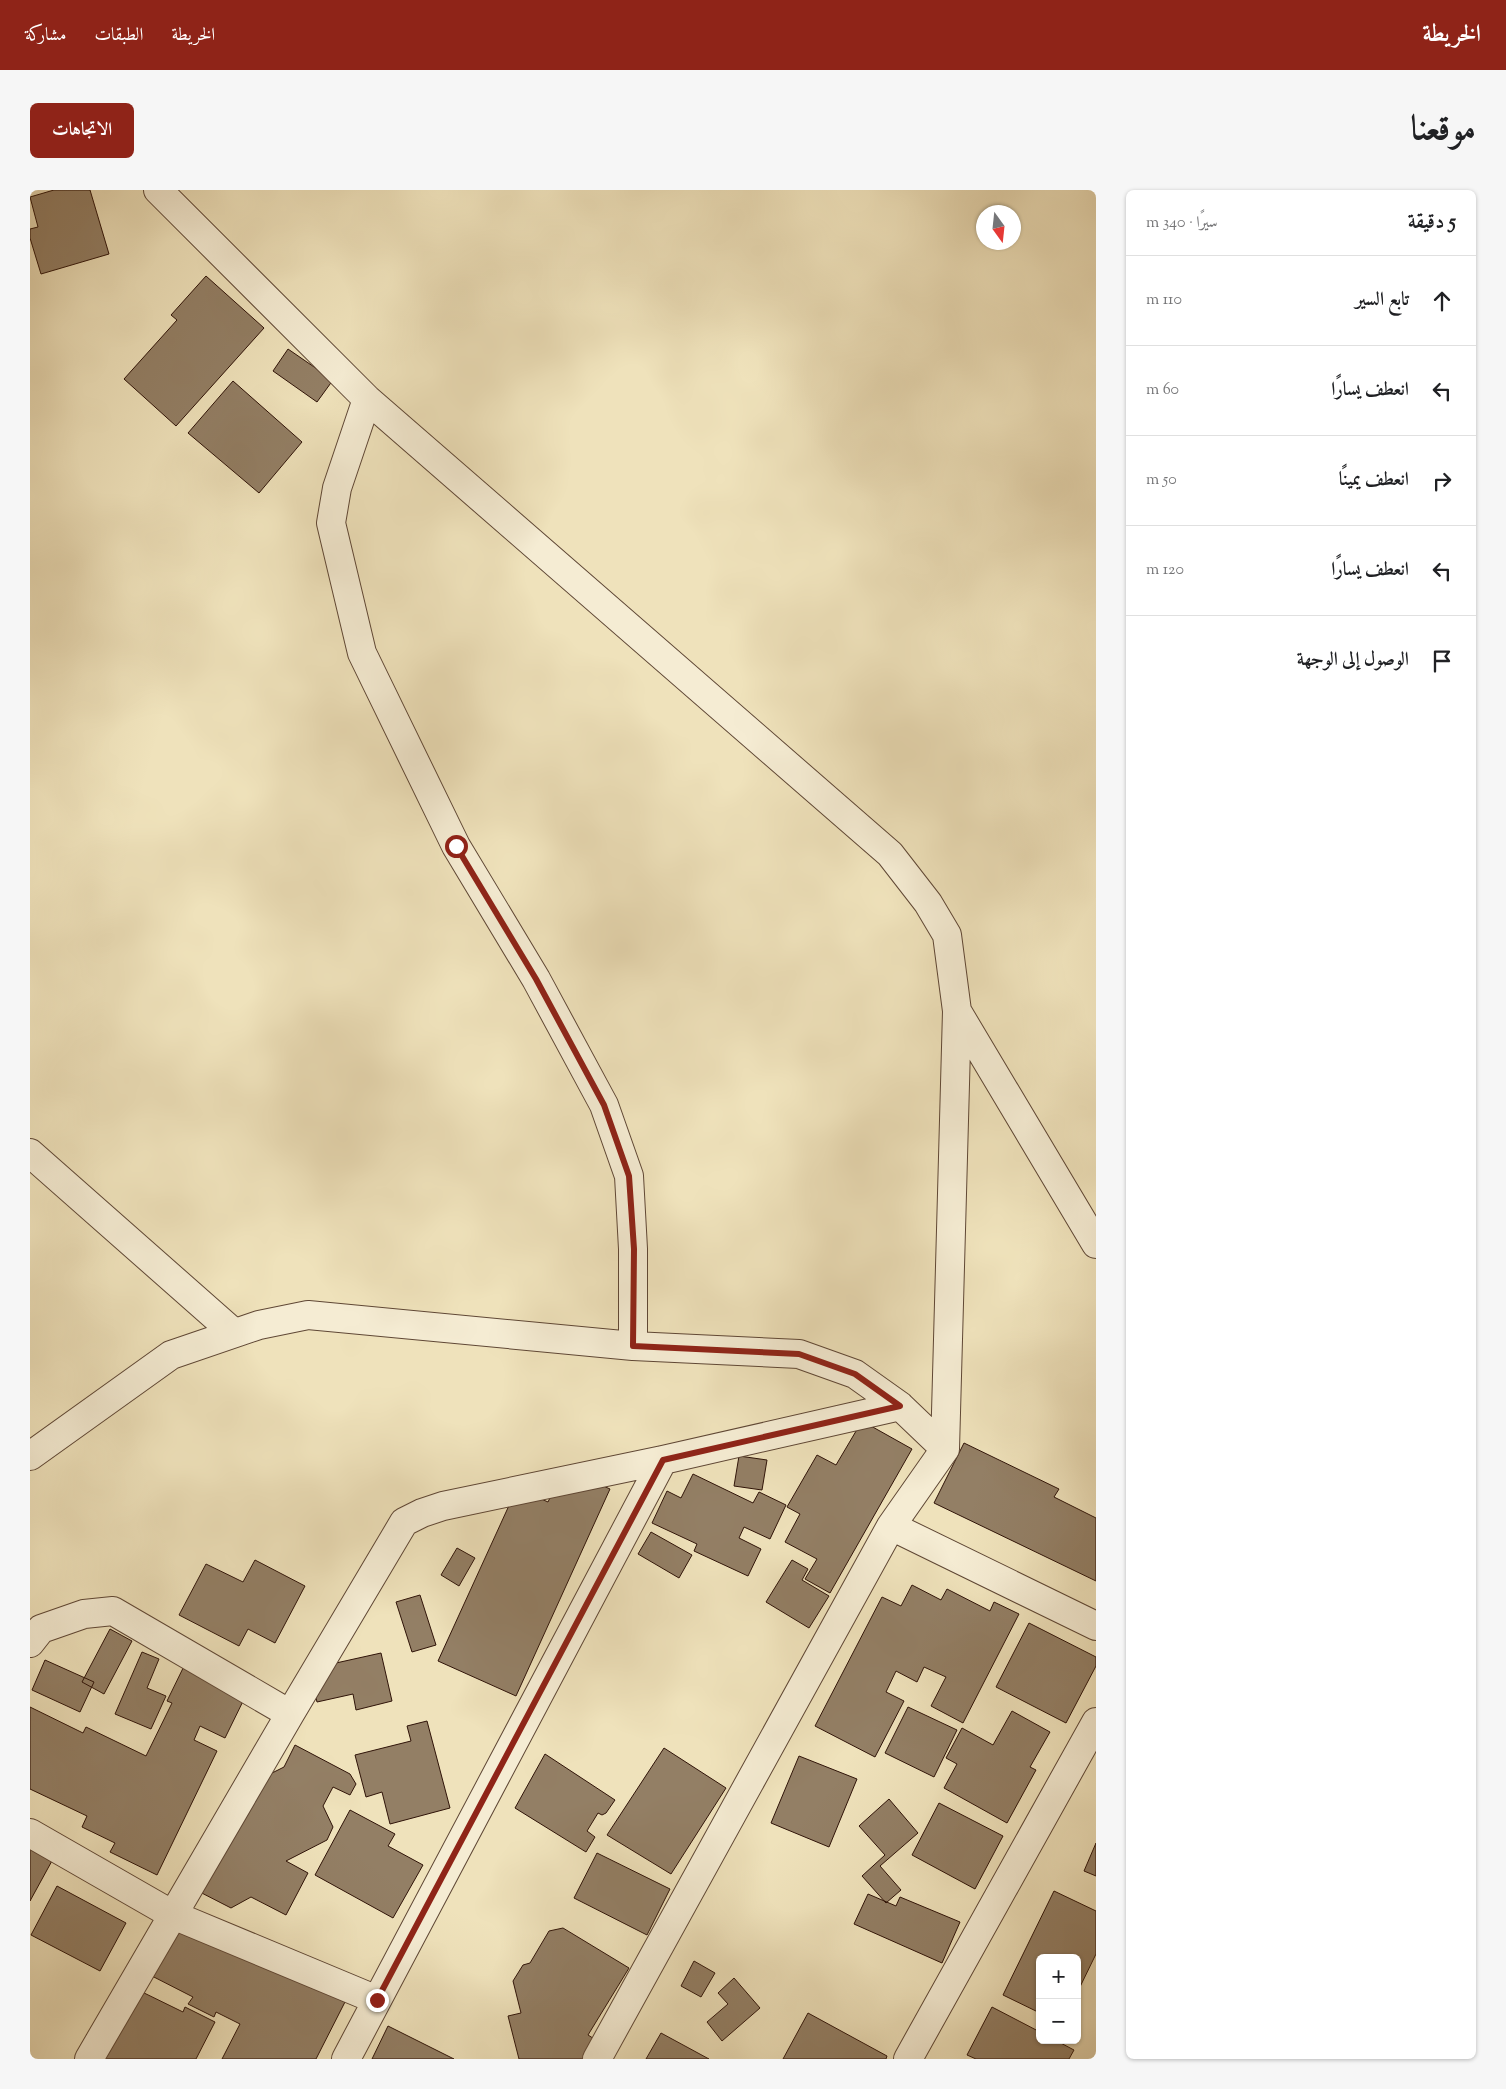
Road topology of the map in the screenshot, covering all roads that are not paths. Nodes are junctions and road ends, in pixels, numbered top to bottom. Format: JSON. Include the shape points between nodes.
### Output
{"nodes":[{"id":1,"x":158,"y":190,"type":"edge"},
{"id":2,"x":367,"y":399,"type":"junction"},
{"id":3,"x":957,"y":1011,"type":"junction"},
{"id":4,"x":30,"y":1153,"type":"edge"},
{"id":5,"x":1096,"y":1244,"type":"edge"},
{"id":6,"x":234,"y":1334,"type":"junction"},
{"id":7,"x":633,"y":1346,"type":"junction"},
{"id":8,"x":900,"y":1406,"type":"junction"},
{"id":9,"x":945,"y":1449,"type":"junction"},
{"id":10,"x":30,"y":1456,"type":"edge"},
{"id":11,"x":663,"y":1460,"type":"junction"},
{"id":12,"x":891,"y":1526,"type":"junction"},
{"id":13,"x":1096,"y":1626,"type":"edge"},
{"id":14,"x":30,"y":1643,"type":"edge"},
{"id":15,"x":290,"y":1714,"type":"junction"},
{"id":16,"x":1096,"y":1722,"type":"edge"},
{"id":17,"x":30,"y":1833,"type":"edge"},
{"id":18,"x":173,"y":1915,"type":"junction"},
{"id":19,"x":377,"y":2000,"type":"junction"},
{"id":20,"x":89,"y":2059,"type":"edge"},
{"id":21,"x":346,"y":2059,"type":"edge"},
{"id":22,"x":597,"y":2059,"type":"edge"},
{"id":23,"x":908,"y":2059,"type":"edge"}],
"edges":[{"from":1,"to":2,"type":"street"},
{"from":2,"to":3,"type":"street","via":[[890,854],[928,903],[947,935]]},
{"from":2,"to":7,"type":"street","via":[[337,488],[331,523],[362,653],[456,846],[536,979],[604,1105],[629,1176],[634,1249]]},
{"from":3,"to":5,"type":"street"},
{"from":3,"to":9,"type":"street"},
{"from":4,"to":6,"type":"street"},
{"from":6,"to":7,"type":"street","via":[[308,1315]]},
{"from":6,"to":10,"type":"street","via":[[171,1355]]},
{"from":7,"to":8,"type":"street","via":[[799,1354],[855,1374]]},
{"from":8,"to":9,"type":"street"},
{"from":8,"to":11,"type":"street"},
{"from":9,"to":12,"type":"street"},
{"from":11,"to":15,"type":"street","via":[[443,1506],[404,1522]]},
{"from":11,"to":19,"type":"street"},
{"from":12,"to":13,"type":"street"},
{"from":12,"to":22,"type":"street"},
{"from":14,"to":15,"type":"street","via":[[41,1629],[84,1614],[113,1611]]},
{"from":15,"to":18,"type":"street"},
{"from":16,"to":23,"type":"street"},
{"from":17,"to":18,"type":"street"},
{"from":18,"to":19,"type":"street"},
{"from":18,"to":20,"type":"street"},
{"from":19,"to":21,"type":"street"}]}
